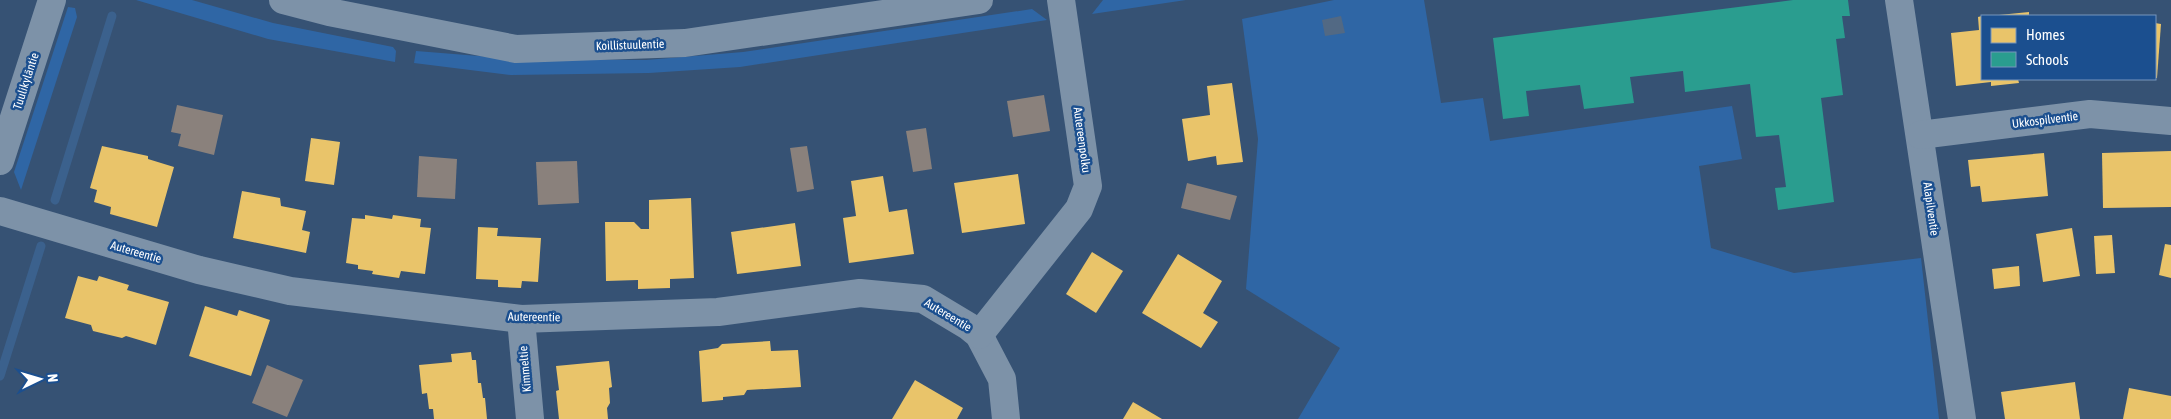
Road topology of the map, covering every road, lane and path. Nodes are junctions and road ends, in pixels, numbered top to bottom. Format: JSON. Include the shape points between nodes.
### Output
{"nodes":[{"id":1,"x":52,"y":0,"type":"edge"},
{"id":2,"x":283,"y":0,"type":"edge"},
{"id":3,"x":979,"y":0,"type":"edge"},
{"id":4,"x":1061,"y":0,"type":"edge"},
{"id":5,"x":1899,"y":0,"type":"edge"},
{"id":6,"x":331,"y":6,"type":"edge"},
{"id":7,"x":2171,"y":121,"type":"edge"},
{"id":8,"x":1920,"y":135,"type":"junction"},
{"id":9,"x":0,"y":161,"type":"edge"},
{"id":10,"x":0,"y":211,"type":"edge"},
{"id":11,"x":521,"y":318,"type":"junction"},
{"id":12,"x":979,"y":335,"type":"junction"},
{"id":13,"x":530,"y":419,"type":"edge"},
{"id":14,"x":1006,"y":419,"type":"edge"},
{"id":15,"x":1962,"y":419,"type":"edge"}],
"edges":[{"from":1,"to":9,"type":"street","name":"Tuulikyläntie"},
{"from":2,"to":6,"type":"street","name":"Koillistuulentie"},
{"from":3,"to":6,"type":"street","name":"Koillistuulentie","via":[[685,43],[516,49]]},
{"from":4,"to":12,"type":"street","name":"Autereenpolku","via":[[1088,186],[1079,209]]},
{"from":5,"to":8,"type":"street","name":"Alapilventie"},
{"from":7,"to":8,"type":"street","name":"Ukkospilventie","via":[[2090,114]]},
{"from":8,"to":15,"type":"street","name":"Alapilventie"},
{"from":10,"to":11,"type":"street","name":"Autereentie","via":[[199,270],[290,291]]},
{"from":11,"to":12,"type":"street","name":"Autereentie","via":[[718,312],[860,293],[923,299]]},
{"from":11,"to":13,"type":"street","name":"Kimmeltie"},
{"from":12,"to":14,"type":"street","name":"Autereentie","via":[[1002,379]]}]}
